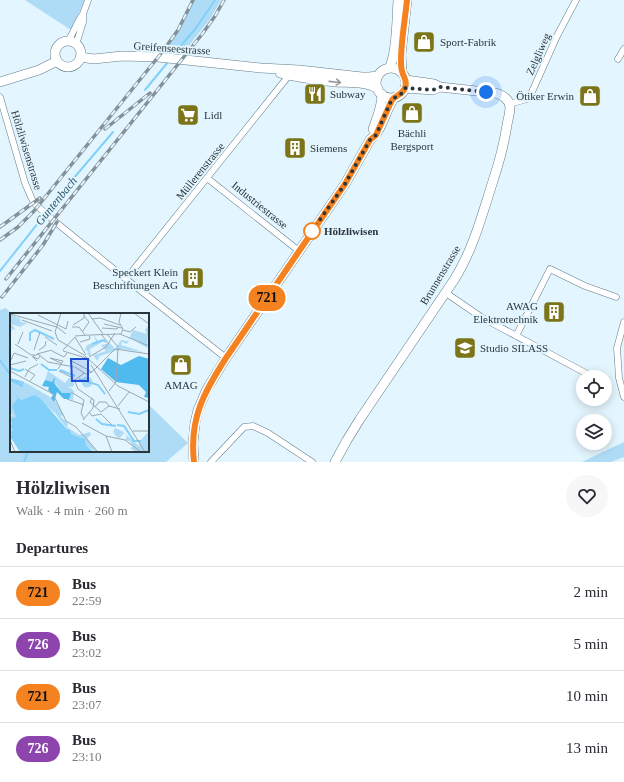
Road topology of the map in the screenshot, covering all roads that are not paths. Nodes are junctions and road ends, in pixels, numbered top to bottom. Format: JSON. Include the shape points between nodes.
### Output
{"nodes":[{"id":1,"x":88,"y":0,"type":"edge"},
{"id":2,"x":398,"y":0,"type":"edge"},
{"id":3,"x":407,"y":0,"type":"edge"},
{"id":4,"x":576,"y":0,"type":"edge"},
{"id":5,"x":72,"y":43,"type":"junction"},
{"id":6,"x":624,"y":50,"type":"edge"},
{"id":7,"x":80,"y":57,"type":"junction"},
{"id":8,"x":618,"y":59,"type":"dead end"},
{"id":9,"x":57,"y":61,"type":"junction"},
{"id":10,"x":261,"y":68,"type":"junction"},
{"id":11,"x":388,"y":68,"type":"junction"},
{"id":12,"x":299,"y":70,"type":"junction"},
{"id":13,"x":287,"y":75,"type":"junction"},
{"id":14,"x":378,"y":76,"type":"junction"},
{"id":15,"x":404,"y":80,"type":"junction"},
{"id":16,"x":0,"y":82,"type":"edge"},
{"id":17,"x":380,"y":92,"type":"junction"},
{"id":18,"x":0,"y":96,"type":"edge"},
{"id":19,"x":394,"y":98,"type":"junction"},
{"id":20,"x":509,"y":104,"type":"junction"},
{"id":21,"x":370,"y":140,"type":"junction"},
{"id":22,"x":207,"y":178,"type":"junction"},
{"id":23,"x":298,"y":251,"type":"junction"},
{"id":24,"x":126,"y":279,"type":"junction"},
{"id":25,"x":446,"y":293,"type":"junction"},
{"id":26,"x":616,"y":297,"type":"dead end"},
{"id":27,"x":624,"y":322,"type":"edge"},
{"id":28,"x":516,"y":336,"type":"junction"},
{"id":29,"x":226,"y":358,"type":"junction"},
{"id":30,"x":580,"y":370,"type":"edge"},
{"id":31,"x":624,"y":397,"type":"edge"},
{"id":32,"x":194,"y":462,"type":"edge"},
{"id":33,"x":211,"y":462,"type":"edge"},
{"id":34,"x":312,"y":462,"type":"edge"},
{"id":35,"x":335,"y":462,"type":"edge"}],
"edges":[{"from":1,"to":5,"type":"street","via":[[83,22]]},
{"from":2,"to":11,"type":"street","via":[[394,53]]},
{"from":3,"to":15,"type":"street","via":[[401,54]]},
{"from":4,"to":20,"type":"street","name":"Zelgliweg","via":[[531,94],[527,99]]},
{"from":5,"to":7,"type":"street","via":[[79,48]]},
{"from":5,"to":9,"type":"street","via":[[64,42],[57,48]]},
{"from":6,"to":8,"type":"street"},
{"from":7,"to":9,"type":"street","via":[[72,67],[63,66]]},
{"from":7,"to":10,"type":"street","name":"Greifenseestrasse","via":[[94,59],[140,56]]},
{"from":9,"to":16,"type":"street","via":[[46,68]]},
{"from":10,"to":12,"type":"street","name":"Greifenseestrasse"},
{"from":10,"to":13,"type":"street","name":"Greifenseestrasse"},
{"from":11,"to":14,"type":"street"},
{"from":11,"to":15,"type":"street","via":[[396,69]]},
{"from":12,"to":13,"type":"street"},
{"from":12,"to":14,"type":"street","name":"Greifenseestrasse","via":[[362,77]]},
{"from":13,"to":17,"type":"street","name":"Greifenseestrasse","one_way":true,"via":[[374,86]]},
{"from":13,"to":22,"type":"street","name":"Müllerenstrasse"},
{"from":14,"to":17,"type":"street"},
{"from":15,"to":19,"type":"street","via":[[401,94]]},
{"from":15,"to":20,"type":"street","via":[[433,90],[440,87],[496,93],[504,96]]},
{"from":17,"to":19,"type":"street"},
{"from":17,"to":21,"type":"street","via":[[382,104]]},
{"from":18,"to":24,"type":"street","name":"Hölzliwisenstrasse","via":[[31,197],[50,218]]},
{"from":19,"to":21,"type":"street","via":[[376,135]]},
{"from":20,"to":25,"type":"street","name":"Brunnenstrasse","via":[[504,145],[476,232],[464,262]]},
{"from":21,"to":23,"type":"street","via":[[345,184]]},
{"from":22,"to":23,"type":"street","name":"Industriestrasse"},
{"from":22,"to":24,"type":"street","name":"Müllerenstrasse"},
{"from":23,"to":29,"type":"street"},
{"from":24,"to":29,"type":"street","name":"Hölzliwisenstrasse"},
{"from":25,"to":28,"type":"street","via":[[481,317]]},
{"from":25,"to":35,"type":"street","name":"Brunnenstrasse","via":[[360,420]]},
{"from":26,"to":28,"type":"street","via":[[550,269]]},
{"from":27,"to":31,"type":"street","via":[[617,348],[619,378]]},
{"from":28,"to":30,"type":"street"},
{"from":29,"to":32,"type":"street","via":[[207,389],[198,410]]},
{"from":33,"to":34,"type":"street","via":[[244,427],[253,426]]}]}
